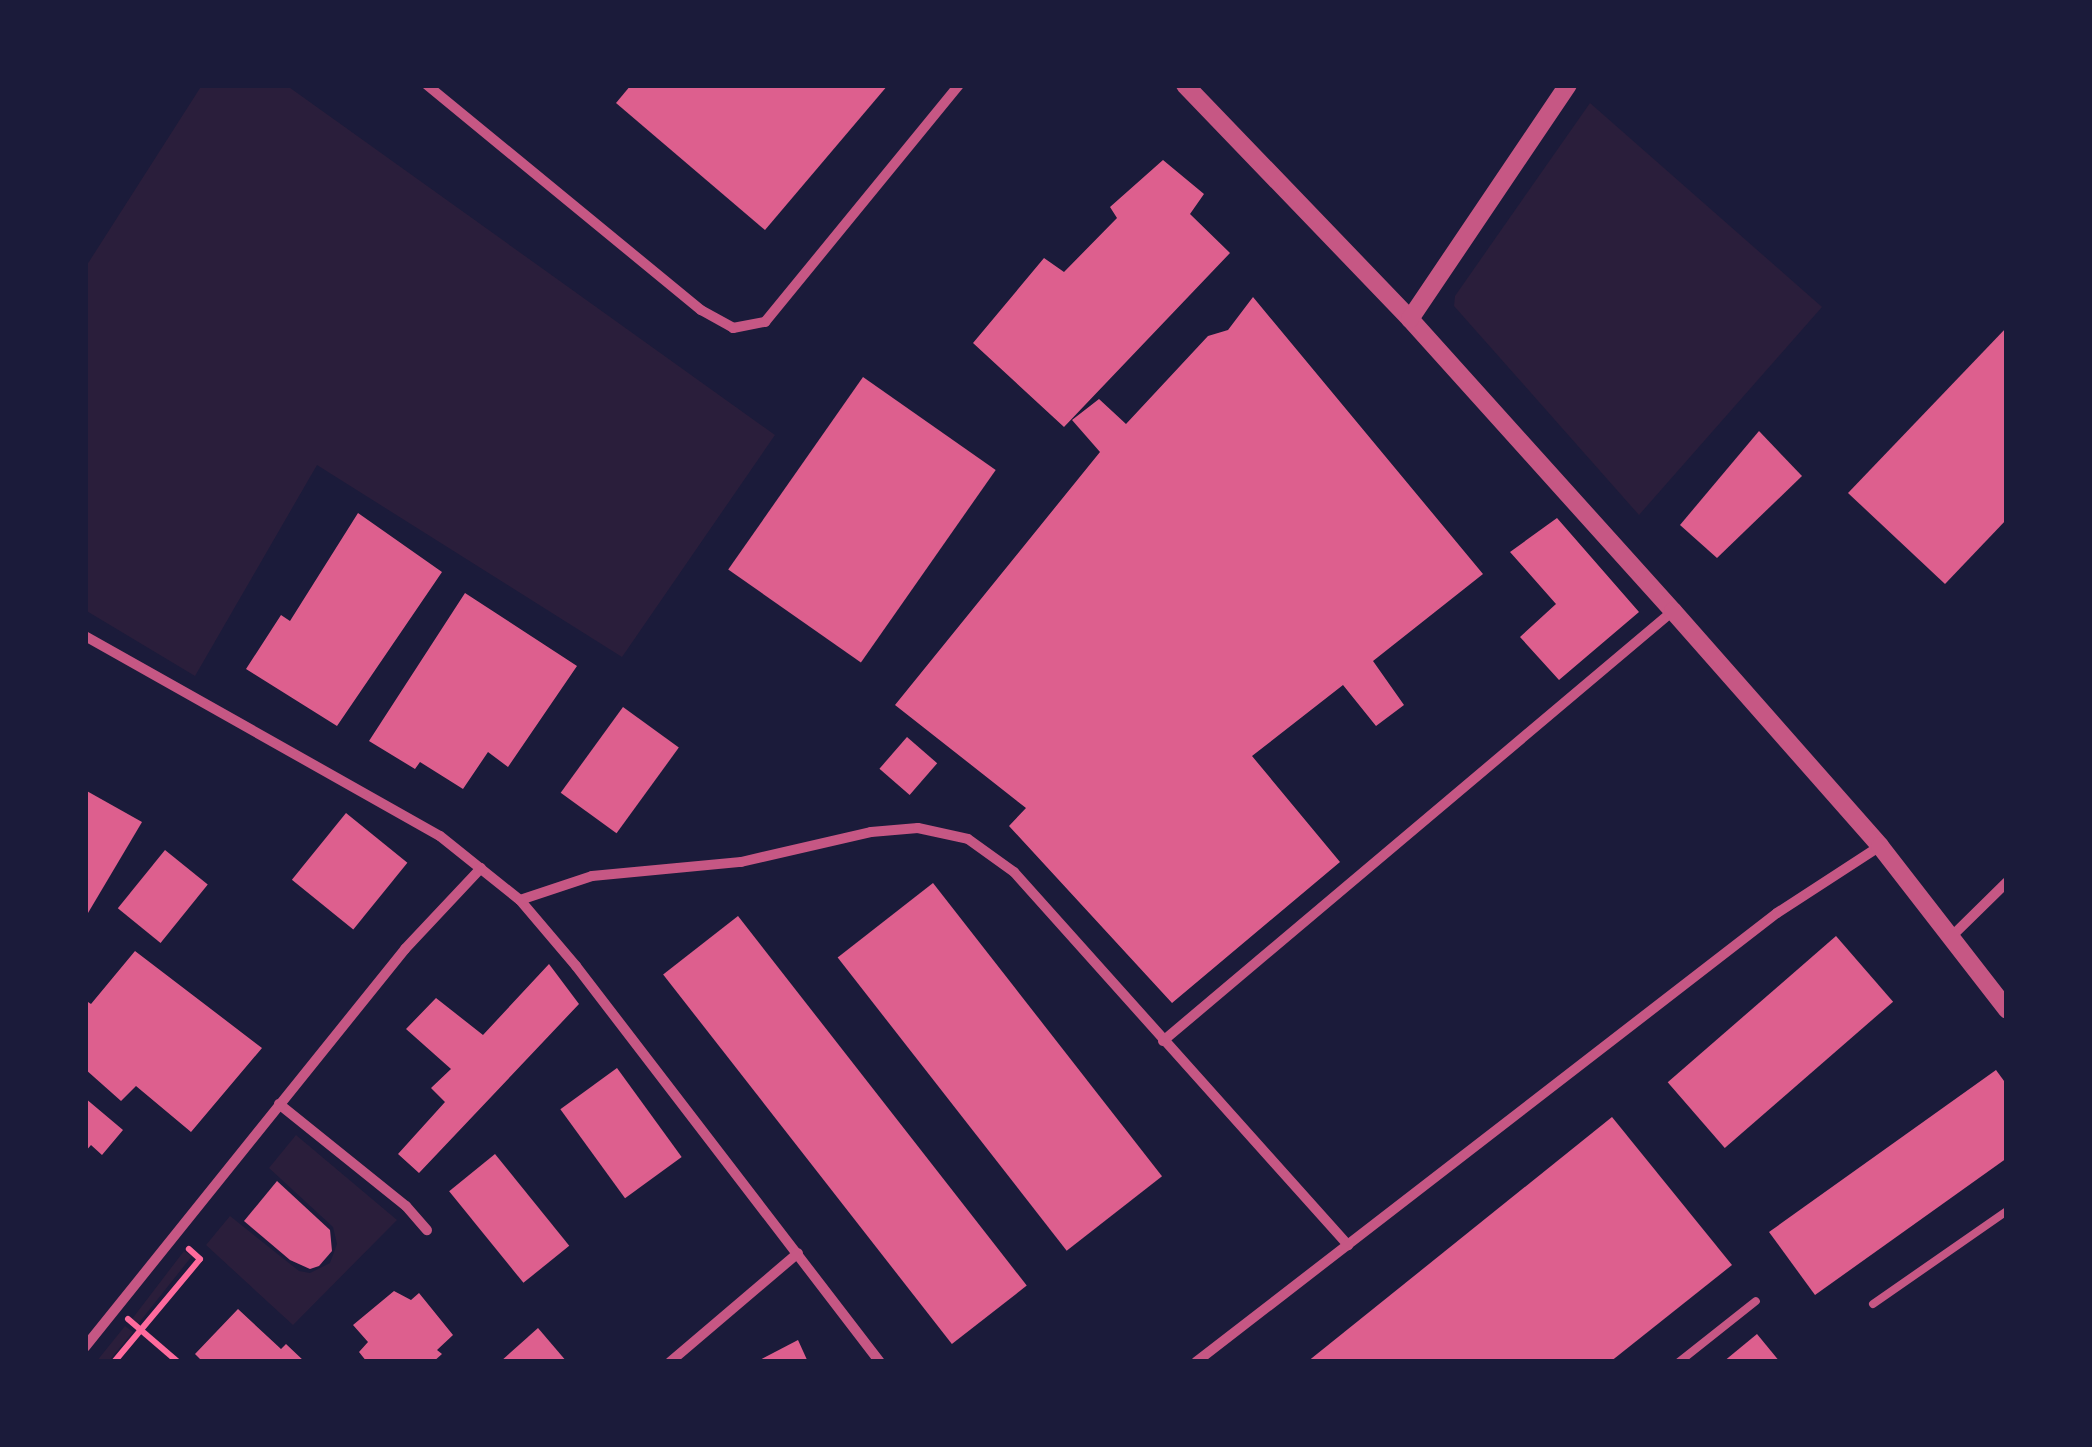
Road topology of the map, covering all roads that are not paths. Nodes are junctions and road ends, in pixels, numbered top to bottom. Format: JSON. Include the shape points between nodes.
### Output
{"nodes":[{"id":1,"x":427,"y":85,"type":"edge"},
{"id":2,"x":959,"y":85,"type":"edge"},
{"id":3,"x":1185,"y":85,"type":"edge"},
{"id":4,"x":1568,"y":85,"type":"edge"},
{"id":5,"x":1410,"y":319,"type":"junction"},
{"id":6,"x":1674,"y":611,"type":"junction"},
{"id":7,"x":85,"y":636,"type":"edge"},
{"id":8,"x":1880,"y":846,"type":"junction"},
{"id":9,"x":481,"y":868,"type":"junction"},
{"id":10,"x":2007,"y":882,"type":"edge"},
{"id":11,"x":520,"y":900,"type":"junction"},
{"id":12,"x":1952,"y":936,"type":"junction"},
{"id":13,"x":2007,"y":1010,"type":"edge"},
{"id":14,"x":1163,"y":1041,"type":"junction"},
{"id":15,"x":278,"y":1104,"type":"junction"},
{"id":16,"x":2007,"y":1211,"type":"edge"},
{"id":17,"x":427,"y":1230,"type":"dead end"},
{"id":18,"x":1348,"y":1246,"type":"junction"},
{"id":19,"x":798,"y":1253,"type":"junction"},
{"id":20,"x":1756,"y":1301,"type":"dead end"},
{"id":21,"x":1873,"y":1304,"type":"dead end"},
{"id":22,"x":85,"y":1346,"type":"edge"},
{"id":23,"x":670,"y":1362,"type":"edge"},
{"id":24,"x":880,"y":1362,"type":"edge"},
{"id":25,"x":1196,"y":1362,"type":"edge"},
{"id":26,"x":1678,"y":1362,"type":"edge"}],
"edges":[{"from":1,"to":2,"type":"street","via":[[701,310],[734,328],[765,322]]},
{"from":3,"to":5,"type":"street"},
{"from":4,"to":5,"type":"street"},
{"from":5,"to":6,"type":"street"},
{"from":6,"to":8,"type":"street"},
{"from":6,"to":14,"type":"street"},
{"from":7,"to":9,"type":"street","via":[[440,836]]},
{"from":8,"to":12,"type":"street"},
{"from":8,"to":18,"type":"street","via":[[1777,913]]},
{"from":9,"to":11,"type":"street"},
{"from":9,"to":15,"type":"street"},
{"from":10,"to":12,"type":"street"},
{"from":11,"to":14,"type":"street","via":[[592,876],[741,862],[870,832],[918,828],[968,839],[1014,872]]},
{"from":11,"to":19,"type":"street"},
{"from":12,"to":13,"type":"street"},
{"from":14,"to":18,"type":"street"},
{"from":15,"to":17,"type":"street"},
{"from":15,"to":22,"type":"street"},
{"from":16,"to":21,"type":"lane"},
{"from":18,"to":25,"type":"street"},
{"from":19,"to":23,"type":"street"},
{"from":19,"to":24,"type":"street"},
{"from":20,"to":26,"type":"lane"}]}
